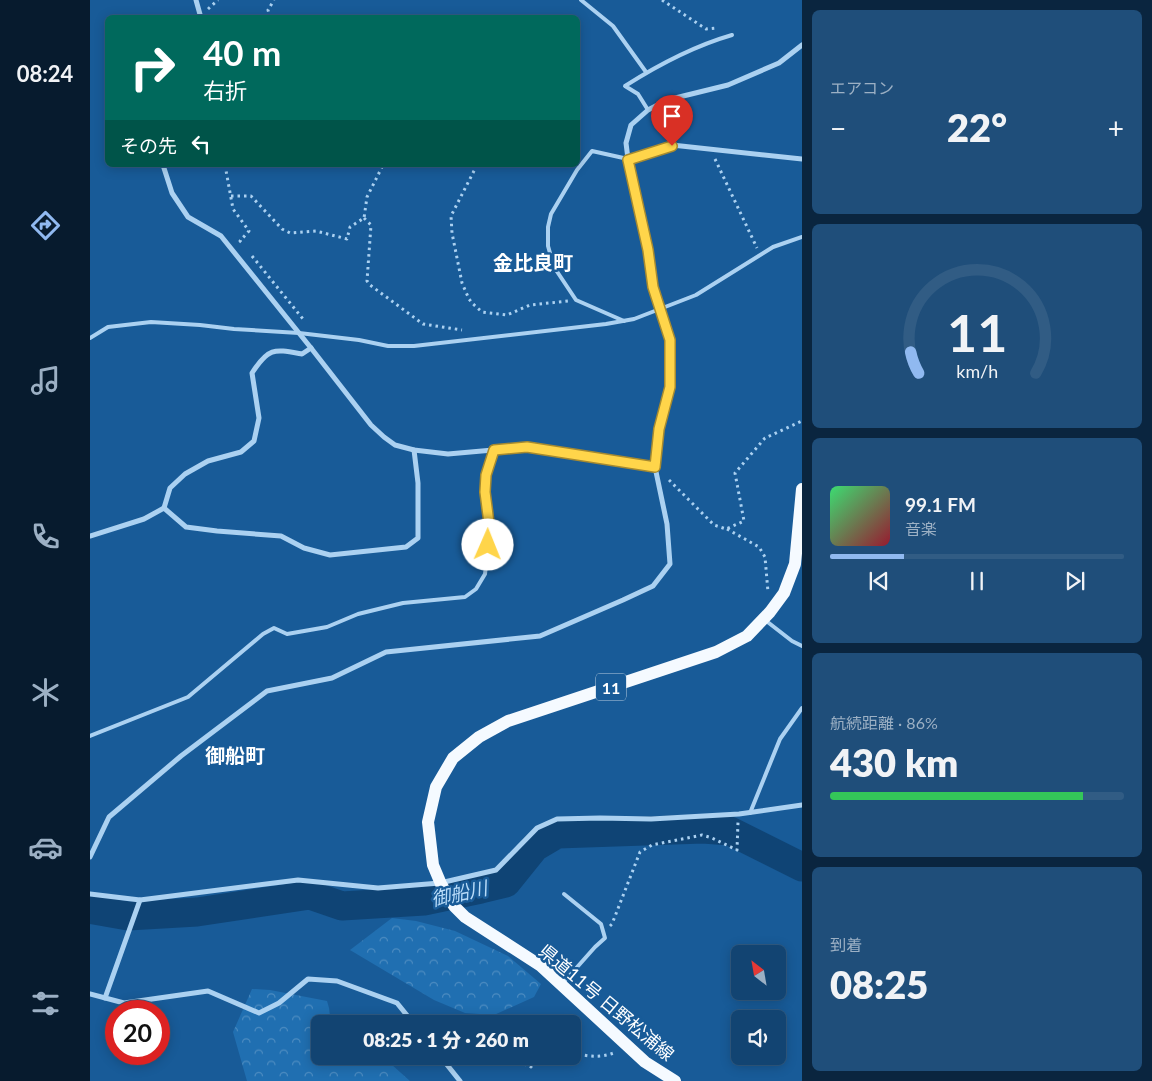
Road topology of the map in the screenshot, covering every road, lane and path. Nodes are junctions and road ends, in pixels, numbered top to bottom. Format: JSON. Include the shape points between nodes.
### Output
{"nodes":[{"id":1,"x":196,"y":0,"type":"edge"},
{"id":2,"x":274,"y":0,"type":"edge"},
{"id":3,"x":582,"y":0,"type":"edge"},
{"id":4,"x":662,"y":0,"type":"edge"},
{"id":5,"x":200,"y":15,"type":"edge"},
{"id":6,"x":269,"y":15,"type":"edge"},
{"id":7,"x":732,"y":35,"type":"joint"},
{"id":8,"x":802,"y":45,"type":"edge"},
{"id":9,"x":646,"y":72,"type":"junction"},
{"id":10,"x":648,"y":110,"type":"junction"},
{"id":11,"x":710,"y":150,"type":"junction"},
{"id":12,"x":802,"y":159,"type":"edge"},
{"id":13,"x":628,"y":160,"type":"junction"},
{"id":14,"x":580,"y":166,"type":"edge"},
{"id":15,"x":164,"y":167,"type":"edge"},
{"id":16,"x":225,"y":167,"type":"edge"},
{"id":17,"x":382,"y":167,"type":"edge"},
{"id":18,"x":475,"y":167,"type":"edge"},
{"id":19,"x":580,"y":167,"type":"edge"},
{"id":20,"x":231,"y":196,"type":"junction"},
{"id":21,"x":364,"y":218,"type":"junction"},
{"id":22,"x":802,"y":237,"type":"edge"},
{"id":23,"x":246,"y":248,"type":"dead end"},
{"id":24,"x":760,"y":255,"type":"junction"},
{"id":25,"x":252,"y":256,"type":"dead end"},
{"id":26,"x":576,"y":300,"type":"junction"},
{"id":27,"x":660,"y":309,"type":"junction"},
{"id":28,"x":624,"y":321,"type":"junction"},
{"id":29,"x":469,"y":330,"type":"dead end"},
{"id":30,"x":300,"y":333,"type":"junction"},
{"id":31,"x":312,"y":335,"type":"junction"},
{"id":32,"x":90,"y":338,"type":"edge"},
{"id":33,"x":312,"y":348,"type":"junction"},
{"id":34,"x":802,"y":422,"type":"edge"},
{"id":35,"x":414,"y":450,"type":"junction"},
{"id":36,"x":494,"y":450,"type":"junction"},
{"id":37,"x":655,"y":467,"type":"junction"},
{"id":38,"x":802,"y":489,"type":"edge"},
{"id":39,"x":164,"y":508,"type":"junction"},
{"id":40,"x":726,"y":529,"type":"junction"},
{"id":41,"x":90,"y":536,"type":"edge"},
{"id":42,"x":767,"y":615,"type":"junction"},
{"id":43,"x":802,"y":646,"type":"edge"},
{"id":44,"x":802,"y":708,"type":"edge"},
{"id":45,"x":90,"y":736,"type":"edge"},
{"id":46,"x":802,"y":805,"type":"edge"},
{"id":47,"x":750,"y":813,"type":"junction"},
{"id":48,"x":739,"y":814,"type":"junction"},
{"id":49,"x":90,"y":856,"type":"edge"},
{"id":50,"x":441,"y":883,"type":"junction"},
{"id":51,"x":90,"y":894,"type":"edge"},
{"id":52,"x":564,"y":894,"type":"dead end"},
{"id":53,"x":140,"y":900,"type":"junction"},
{"id":54,"x":603,"y":930,"type":"junction"},
{"id":55,"x":562,"y":985,"type":"junction"},
{"id":56,"x":90,"y":994,"type":"edge"},
{"id":57,"x":105,"y":998,"type":"junction"},
{"id":58,"x":407,"y":1015,"type":"edge"},
{"id":59,"x":628,"y":1046,"type":"junction"},
{"id":60,"x":581,"y":1055,"type":"edge"},
{"id":61,"x":447,"y":1065,"type":"edge"},
{"id":62,"x":460,"y":1081,"type":"edge"},
{"id":63,"x":675,"y":1081,"type":"edge"}],
"edges":[{"from":1,"to":5,"type":"street"},
{"from":2,"to":6,"type":"path","via":[[268,10]]},
{"from":3,"to":9,"type":"lane","via":[[613,26]]},
{"from":4,"to":7,"type":"path","via":[[706,29],[731,29]]},
{"from":7,"to":9,"type":"lane"},
{"from":8,"to":10,"type":"street","via":[[779,63],[728,85],[667,100]]},
{"from":9,"to":10,"type":"lane","via":[[625,86],[638,94]]},
{"from":10,"to":13,"type":"street","via":[[631,125],[626,143]]},
{"from":11,"to":12,"type":"street"},
{"from":11,"to":13,"type":"street","via":[[672,146]]},
{"from":11,"to":24,"type":"path"},
{"from":13,"to":14,"type":"lane","via":[[592,152]]},
{"from":13,"to":27,"type":"street"},
{"from":15,"to":30,"type":"street","via":[[172,193],[188,217],[221,236]]},
{"from":16,"to":20,"type":"path"},
{"from":17,"to":21,"type":"path","via":[[367,197]]},
{"from":18,"to":26,"type":"path","via":[[451,216],[462,284],[473,304],[482,312],[507,315],[530,305]]},
{"from":19,"to":26,"type":"lane","via":[[551,214],[548,227],[548,246],[554,267]]},
{"from":20,"to":21,"type":"path","via":[[251,196],[282,229],[290,233],[316,231],[347,239],[350,228]]},
{"from":20,"to":23,"type":"path","via":[[233,210],[249,231],[240,240]]},
{"from":21,"to":29,"type":"path","via":[[372,225],[367,280],[370,285],[423,324]]},
{"from":22,"to":24,"type":"lane"},
{"from":24,"to":27,"type":"lane","via":[[696,295]]},
{"from":25,"to":31,"type":"path","via":[[300,315]]},
{"from":26,"to":28,"type":"lane"},
{"from":27,"to":28,"type":"lane"},
{"from":27,"to":37,"type":"street","via":[[670,340],[670,387],[659,429]]},
{"from":28,"to":31,"type":"lane","via":[[414,346],[388,346]]},
{"from":30,"to":31,"type":"lane"},
{"from":30,"to":32,"type":"lane","via":[[151,322],[108,327]]},
{"from":30,"to":33,"type":"street"},
{"from":33,"to":35,"type":"street","via":[[371,425],[395,445]]},
{"from":33,"to":39,"type":"street","via":[[302,354],[279,350],[263,357],[252,373],[259,418],[254,441],[241,452],[208,460],[185,474],[170,488]]},
{"from":34,"to":40,"type":"path","via":[[765,438],[735,473],[744,521]]},
{"from":35,"to":36,"type":"street","via":[[448,454]]},
{"from":35,"to":39,"type":"street","via":[[418,538],[406,547],[330,555],[304,548],[281,536],[186,527]]},
{"from":36,"to":37,"type":"street","via":[[527,447]]},
{"from":36,"to":45,"type":"lane","via":[[486,475],[490,531],[485,574],[476,589],[465,597],[403,602],[358,614],[327,627],[295,633],[287,634],[274,628],[188,697]]},
{"from":37,"to":40,"type":"path","via":[[714,525]]},
{"from":37,"to":49,"type":"street","via":[[667,524],[670,564],[653,586],[540,636],[386,652],[332,678],[267,691],[181,756],[110,817]]},
{"from":38,"to":42,"type":"main road","name":"県道11号 日野松浦線","number":"11","via":[[795,564],[784,592]]},
{"from":39,"to":41,"type":"street","via":[[144,519]]},
{"from":40,"to":42,"type":"path","via":[[759,547],[765,557]]},
{"from":42,"to":43,"type":"lane","via":[[792,641]]},
{"from":42,"to":50,"type":"main road","name":"県道11号 日野松浦線","number":"11","via":[[747,636],[716,652],[508,721],[479,737],[453,758],[436,787],[428,822],[433,865]]},
{"from":44,"to":47,"type":"lane","via":[[780,739]]},
{"from":46,"to":47,"type":"street"},
{"from":47,"to":48,"type":"street"},
{"from":48,"to":50,"type":"street","via":[[651,819],[557,819],[537,828],[496,870]]},
{"from":48,"to":54,"type":"path","via":[[737,850],[702,835],[652,845],[640,852],[612,924]]},
{"from":50,"to":53,"type":"street","via":[[378,888],[298,880]]},
{"from":50,"to":55,"type":"main road","name":"県道11号 日野松浦線","number":"11","via":[[454,906],[465,917],[541,966]]},
{"from":51,"to":53,"type":"street"},
{"from":52,"to":54,"type":"lane","via":[[601,924]]},
{"from":53,"to":57,"type":"street"},
{"from":54,"to":55,"type":"lane","via":[[606,938],[594,947]]},
{"from":55,"to":59,"type":"main road","name":"県道11号 日野松浦線","number":"11"},
{"from":56,"to":57,"type":"street"},
{"from":57,"to":58,"type":"street","via":[[124,1004],[208,991],[259,1013],[279,1003],[308,979],[337,981],[397,1003]]},
{"from":59,"to":60,"type":"path","via":[[606,1056]]},
{"from":59,"to":63,"type":"main road","name":"県道11号 日野松浦線","number":"11","via":[[645,1062]]},
{"from":61,"to":62,"type":"street"}]}
